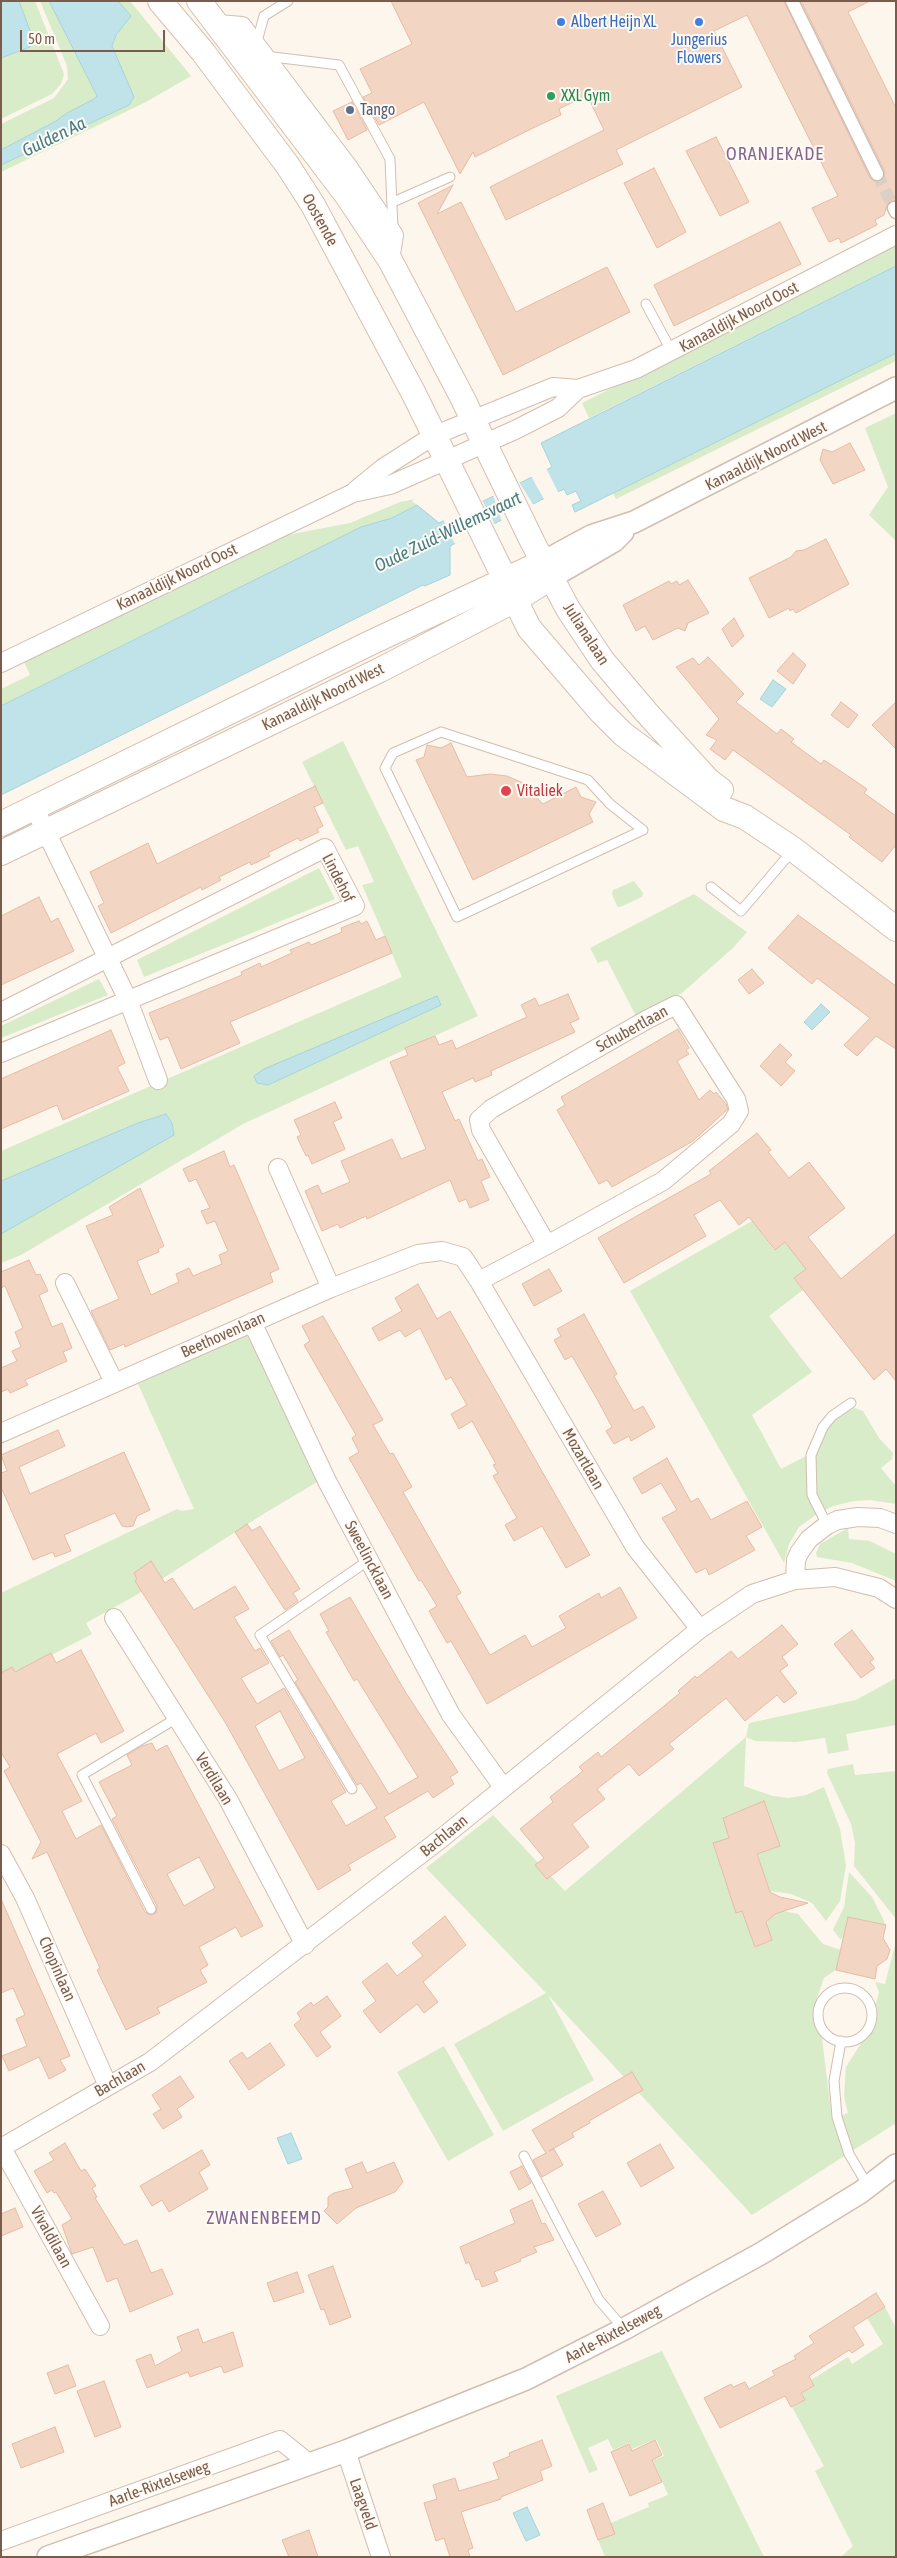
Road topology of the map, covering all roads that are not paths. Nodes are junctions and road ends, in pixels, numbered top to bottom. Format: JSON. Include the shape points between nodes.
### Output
{"nodes":[{"id":1,"x":160,"y":1,"type":"edge"},
{"id":2,"x":199,"y":1,"type":"edge"},
{"id":3,"x":288,"y":1,"type":"edge"},
{"id":4,"x":792,"y":1,"type":"edge"},
{"id":5,"x":218,"y":24,"type":"junction"},
{"id":6,"x":260,"y":51,"type":"junction"},
{"id":7,"x":877,"y":174,"type":"tunnel mouth"},
{"id":8,"x":450,"y":177,"type":"dead end"},
{"id":9,"x":393,"y":202,"type":"junction"},
{"id":10,"x":394,"y":235,"type":"junction"},
{"id":11,"x":896,"y":235,"type":"edge"},
{"id":12,"x":390,"y":260,"type":"junction"},
{"id":13,"x":646,"y":304,"type":"dead end"},
{"id":14,"x":672,"y":352,"type":"junction"},
{"id":15,"x":896,"y":388,"type":"edge"},
{"id":16,"x":578,"y":389,"type":"junction"},
{"id":17,"x":472,"y":419,"type":"junction"},
{"id":18,"x":433,"y":436,"type":"junction"},
{"id":19,"x":485,"y":444,"type":"junction"},
{"id":20,"x":445,"y":462,"type":"junction"},
{"id":21,"x":353,"y":493,"type":"junction"},
{"id":22,"x":548,"y":570,"type":"junction"},
{"id":23,"x":510,"y":590,"type":"junction"},
{"id":24,"x":1,"y":663,"type":"edge"},
{"id":25,"x":34,"y":808,"type":"junction"},
{"id":26,"x":745,"y":817,"type":"junction"},
{"id":27,"x":1,"y":824,"type":"edge"},
{"id":28,"x":46,"y":831,"type":"junction"},
{"id":29,"x":793,"y":850,"type":"junction"},
{"id":30,"x":1,"y":853,"type":"edge"},
{"id":31,"x":711,"y":887,"type":"dead end"},
{"id":32,"x":457,"y":917,"type":"joint"},
{"id":33,"x":896,"y":929,"type":"edge"},
{"id":34,"x":108,"y":960,"type":"junction"},
{"id":35,"x":128,"y":1000,"type":"junction"},
{"id":36,"x":1,"y":1012,"type":"edge"},
{"id":37,"x":1,"y":1053,"type":"edge"},
{"id":38,"x":158,"y":1080,"type":"dead end"},
{"id":39,"x":278,"y":1168,"type":"dead end"},
{"id":40,"x":547,"y":1245,"type":"junction"},
{"id":41,"x":479,"y":1281,"type":"junction"},
{"id":42,"x":65,"y":1283,"type":"dead end"},
{"id":43,"x":331,"y":1288,"type":"junction"},
{"id":44,"x":252,"y":1322,"type":"junction"},
{"id":45,"x":114,"y":1382,"type":"junction"},
{"id":46,"x":851,"y":1403,"type":"dead end"},
{"id":47,"x":1,"y":1433,"type":"edge"},
{"id":48,"x":896,"y":1524,"type":"edge"},
{"id":49,"x":827,"y":1526,"type":"junction"},
{"id":50,"x":369,"y":1560,"type":"junction"},
{"id":51,"x":795,"y":1580,"type":"junction"},
{"id":52,"x":896,"y":1599,"type":"edge"},
{"id":53,"x":114,"y":1618,"type":"dead end"},
{"id":54,"x":700,"y":1628,"type":"junction"},
{"id":55,"x":177,"y":1718,"type":"junction"},
{"id":56,"x":504,"y":1787,"type":"junction"},
{"id":57,"x":352,"y":1789,"type":"dead end"},
{"id":58,"x":1,"y":1854,"type":"edge"},
{"id":59,"x":151,"y":1909,"type":"dead end"},
{"id":60,"x":305,"y":1945,"type":"junction"},
{"id":61,"x":841,"y":2041,"type":"junction"},
{"id":62,"x":108,"y":2086,"type":"junction"},
{"id":63,"x":1,"y":2148,"type":"edge"},
{"id":64,"x":524,"y":2156,"type":"dead end"},
{"id":65,"x":896,"y":2166,"type":"edge"},
{"id":66,"x":868,"y":2186,"type":"junction"},
{"id":67,"x":100,"y":2326,"type":"dead end"},
{"id":68,"x":624,"y":2329,"type":"junction"},
{"id":69,"x":346,"y":2451,"type":"junction"},
{"id":70,"x":310,"y":2464,"type":"junction"},
{"id":71,"x":1,"y":2541,"type":"edge"},
{"id":72,"x":48,"y":2557,"type":"edge"},
{"id":73,"x":381,"y":2557,"type":"edge"}],
"edges":[{"from":1,"to":18,"type":"main road","name":"Oostende","via":[[203,52],[313,205],[414,394]]},
{"from":2,"to":5,"type":"main road","name":"Oostende"},
{"from":3,"to":6,"type":"lane","via":[[264,16]]},
{"from":4,"to":7,"type":"street"},
{"from":5,"to":6,"type":"street","via":[[242,26]]},
{"from":5,"to":12,"type":"main road","name":"Oostende","via":[[348,197]]},
{"from":6,"to":9,"type":"lane","via":[[339,65],[390,159]]},
{"from":6,"to":10,"type":"street","via":[[349,168]]},
{"from":8,"to":9,"type":"lane"},
{"from":9,"to":10,"type":"lane"},
{"from":10,"to":12,"type":"street"},
{"from":11,"to":14,"type":"street","name":"Kanaaldijk Noord Oost"},
{"from":12,"to":17,"type":"main road","name":"Oostende"},
{"from":13,"to":14,"type":"lane"},
{"from":14,"to":16,"type":"street","name":"Kanaaldijk Noord Oost","via":[[636,369]]},
{"from":15,"to":22,"type":"street","name":"Kanaaldijk Noord West","via":[[634,522],[591,536]]},
{"from":16,"to":17,"type":"street","name":"Kanaaldijk Noord Oost","via":[[553,387]]},
{"from":16,"to":19,"type":"street","name":"Kanaaldijk Noord Oost","via":[[558,408]]},
{"from":17,"to":18,"type":"street","name":"Kanaaldijk Noord Oost"},
{"from":17,"to":19,"type":"main road","name":"Julianalaan"},
{"from":18,"to":20,"type":"main road","name":"Oostende"},
{"from":18,"to":21,"type":"street","name":"Kanaaldijk Noord Oost","via":[[382,468]]},
{"from":19,"to":20,"type":"street","name":"Kanaaldijk Noord Oost"},
{"from":19,"to":22,"type":"main road","name":"Julianalaan"},
{"from":20,"to":21,"type":"street","name":"Kanaaldijk Noord Oost","via":[[390,484]]},
{"from":20,"to":23,"type":"main road","name":"Julianalaan"},
{"from":21,"to":24,"type":"street","name":"Kanaaldijk Noord Oost"},
{"from":22,"to":23,"type":"main road","name":"Kanaaldijk Noord West"},
{"from":22,"to":26,"type":"main road","name":"Julianalaan","via":[[568,609],[602,660]]},
{"from":23,"to":25,"type":"main road","name":"Kanaaldijk Noord West","via":[[368,644]]},
{"from":23,"to":26,"type":"main road","name":"Julianalaan","via":[[529,628],[623,734],[724,809]]},
{"from":23,"to":28,"type":"main road","name":"Kanaaldijk Noord West","via":[[380,670]]},
{"from":25,"to":27,"type":"main road","name":"Kanaaldijk Noord West"},
{"from":25,"to":28,"type":"street"},
{"from":26,"to":29,"type":"main road","name":"Julianalaan"},
{"from":28,"to":30,"type":"main road","name":"Kanaaldijk Noord West"},
{"from":28,"to":34,"type":"street"},
{"from":29,"to":31,"type":"lane","via":[[741,911]]},
{"from":29,"to":33,"type":"main road","name":"Julianalaan"},
{"from":32,"to":32,"type":"lane","via":[[549,874],[643,830],[610,804],[588,780],[441,732],[393,753],[385,768]]},
{"from":34,"to":35,"type":"street"},
{"from":34,"to":35,"type":"street","name":"Lindehof","via":[[325,848],[355,906]]},
{"from":34,"to":36,"type":"street","name":"Lindehof"},
{"from":35,"to":37,"type":"street","name":"Lindehof"},
{"from":35,"to":38,"type":"street"},
{"from":39,"to":43,"type":"street"},
{"from":40,"to":40,"type":"street","name":"Schubertlaan","via":[[481,1130],[479,1120],[491,1109],[676,1005],[736,1099],[739,1111],[731,1124],[663,1181]]},
{"from":40,"to":41,"type":"street","name":"Schubertlaan"},
{"from":41,"to":43,"type":"street","name":"Beethovenlaan","via":[[463,1257],[442,1251],[418,1254]]},
{"from":41,"to":54,"type":"street","name":"Mozartlaan","via":[[635,1547]]},
{"from":42,"to":45,"type":"street"},
{"from":43,"to":44,"type":"street","name":"Beethovenlaan"},
{"from":44,"to":45,"type":"street","name":"Beethovenlaan"},
{"from":44,"to":50,"type":"street","name":"Sweelincklaan","via":[[323,1473]]},
{"from":45,"to":47,"type":"street","name":"Beethovenlaan"},
{"from":46,"to":49,"type":"lane","via":[[823,1426],[811,1455],[812,1495]]},
{"from":48,"to":49,"type":"street","via":[[880,1518],[858,1517],[838,1520]]},
{"from":49,"to":51,"type":"street","via":[[809,1539],[799,1553]]},
{"from":50,"to":56,"type":"street","name":"Sweelincklaan","via":[[451,1715]]},
{"from":50,"to":57,"type":"lane","via":[[260,1635]]},
{"from":51,"to":52,"type":"street","name":"Bachlaan","via":[[835,1577],[879,1588]]},
{"from":51,"to":54,"type":"street","name":"Bachlaan","via":[[752,1594]]},
{"from":53,"to":55,"type":"street","name":"Verdilaan"},
{"from":54,"to":56,"type":"street","name":"Bachlaan"},
{"from":55,"to":59,"type":"lane","via":[[82,1775]]},
{"from":55,"to":60,"type":"street","name":"Verdilaan","via":[[228,1799]]},
{"from":56,"to":60,"type":"street","name":"Bachlaan"},
{"from":58,"to":62,"type":"street","name":"Chopinlaan","via":[[25,1898]]},
{"from":60,"to":62,"type":"street","name":"Bachlaan","via":[[150,2062]]},
{"from":61,"to":61,"type":"lane","via":[[861,2037],[872,2022],[865,1996],[849,1988],[832,1991],[818,2012],[827,2035]]},
{"from":61,"to":66,"type":"lane","via":[[834,2081],[837,2117],[849,2154]]},
{"from":62,"to":63,"type":"street","name":"Bachlaan"},
{"from":63,"to":67,"type":"street","name":"Vivaldilaan"},
{"from":64,"to":68,"type":"lane","via":[[599,2300]]},
{"from":65,"to":66,"type":"street","name":"Aarle-Rixtelseweg"},
{"from":66,"to":68,"type":"street","name":"Aarle-Rixtelseweg","via":[[762,2253]]},
{"from":68,"to":69,"type":"street","name":"Aarle-Rixtelseweg","via":[[526,2379]]},
{"from":69,"to":70,"type":"street","name":"Aarle-Rixtelseweg"},
{"from":69,"to":73,"type":"street","name":"Laagveld"},
{"from":70,"to":71,"type":"street","name":"Aarle-Rixtelseweg","via":[[280,2440]]},
{"from":70,"to":72,"type":"street","name":"Aarle-Rixtelseweg"}]}
